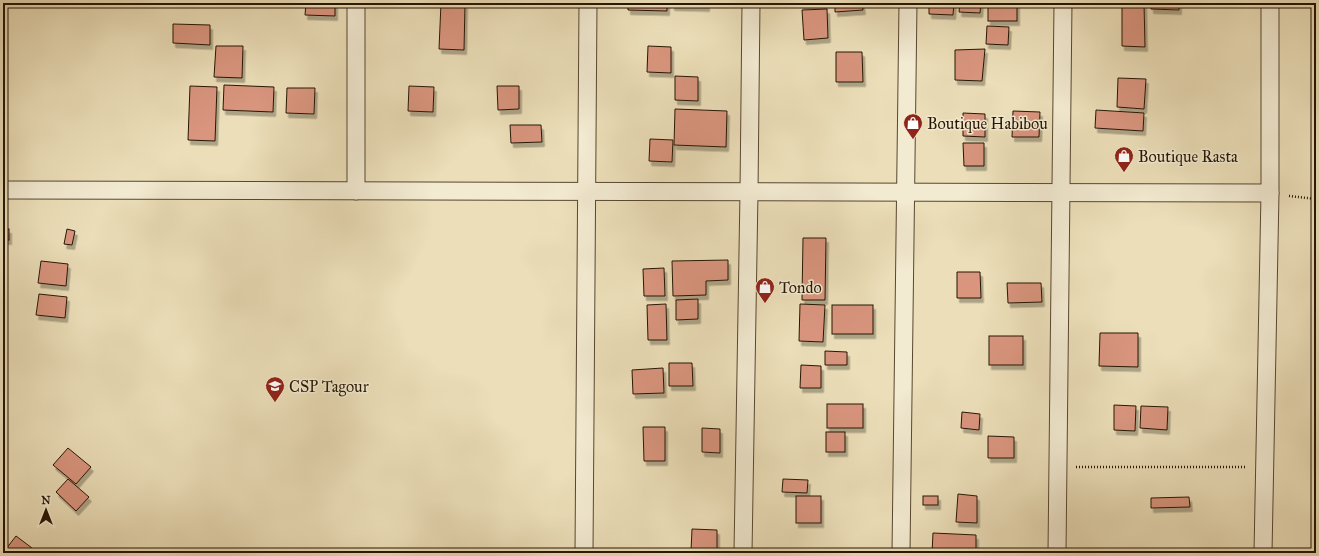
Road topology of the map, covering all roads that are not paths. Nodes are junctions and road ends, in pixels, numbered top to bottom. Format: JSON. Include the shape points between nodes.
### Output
{"nodes":[{"id":1,"x":356,"y":3,"type":"edge"},
{"id":2,"x":588,"y":3,"type":"edge"},
{"id":3,"x":751,"y":3,"type":"edge"},
{"id":4,"x":908,"y":3,"type":"edge"},
{"id":5,"x":1063,"y":3,"type":"edge"},
{"id":6,"x":1270,"y":3,"type":"edge"},
{"id":7,"x":3,"y":190,"type":"edge"},
{"id":8,"x":356,"y":191,"type":"junction"},
{"id":9,"x":587,"y":192,"type":"junction"},
{"id":10,"x":750,"y":192,"type":"junction"},
{"id":11,"x":905,"y":192,"type":"junction"},
{"id":12,"x":1060,"y":193,"type":"junction"},
{"id":13,"x":1270,"y":194,"type":"junction"},
{"id":14,"x":584,"y":553,"type":"edge"},
{"id":15,"x":742,"y":553,"type":"edge"},
{"id":16,"x":901,"y":553,"type":"edge"},
{"id":17,"x":1057,"y":553,"type":"edge"},
{"id":18,"x":1263,"y":553,"type":"edge"}],
"edges":[{"from":1,"to":8,"type":"street"},
{"from":2,"to":9,"type":"street"},
{"from":3,"to":10,"type":"street"},
{"from":4,"to":11,"type":"street"},
{"from":5,"to":12,"type":"street"},
{"from":6,"to":13,"type":"street"},
{"from":7,"to":8,"type":"street"},
{"from":8,"to":9,"type":"street"},
{"from":9,"to":10,"type":"street"},
{"from":9,"to":14,"type":"street"},
{"from":10,"to":11,"type":"street"},
{"from":10,"to":15,"type":"street"},
{"from":11,"to":12,"type":"street"},
{"from":11,"to":16,"type":"street"},
{"from":12,"to":13,"type":"street"},
{"from":12,"to":17,"type":"street"},
{"from":13,"to":18,"type":"street"}]}
